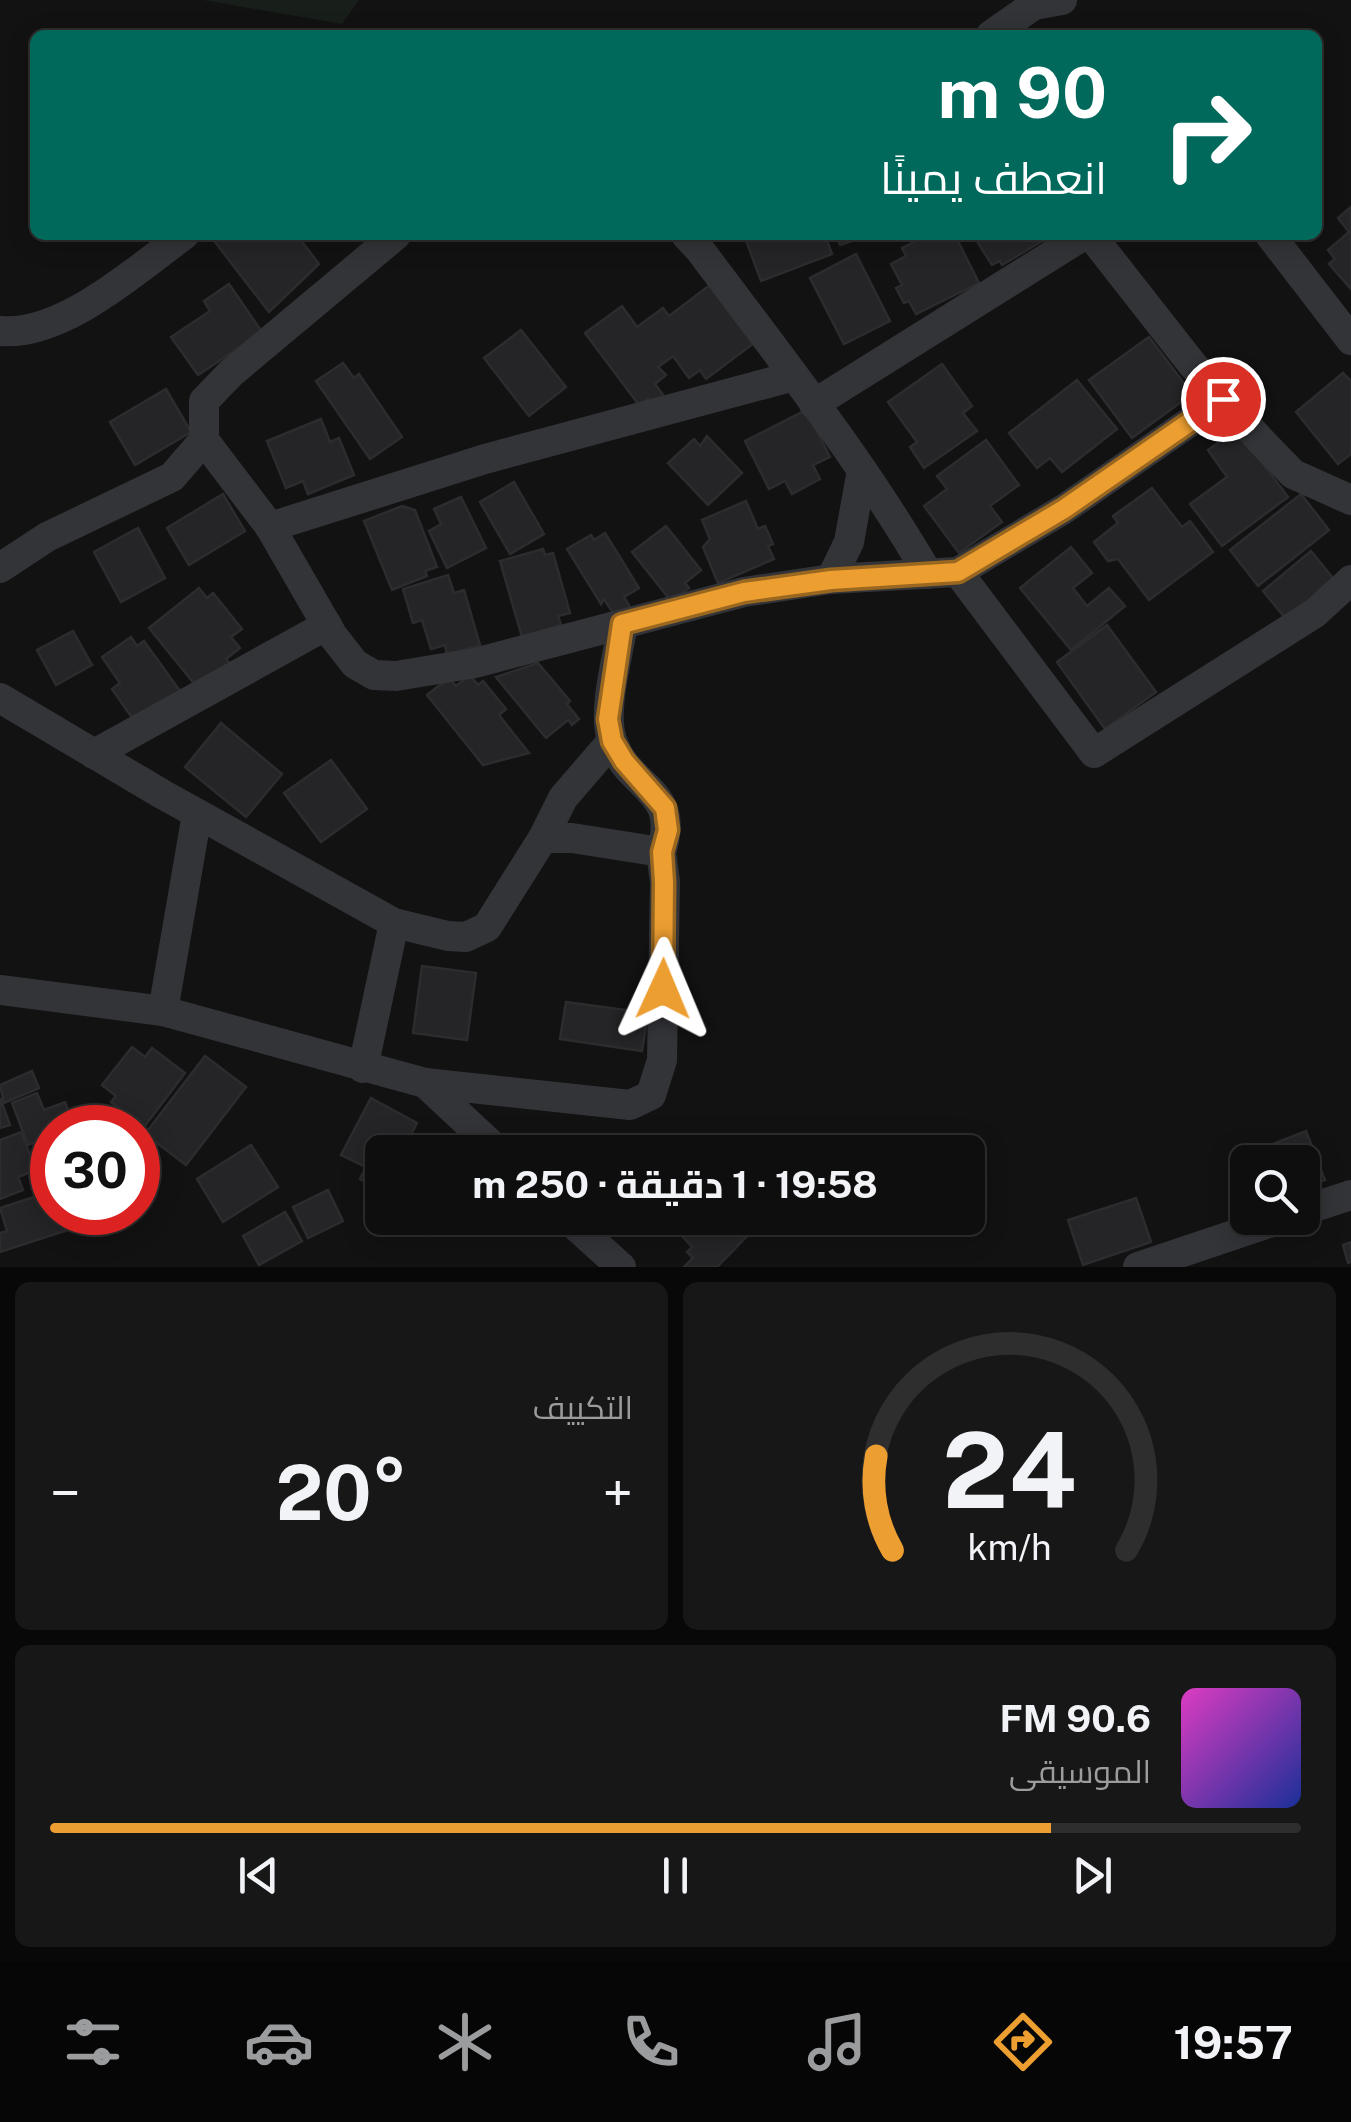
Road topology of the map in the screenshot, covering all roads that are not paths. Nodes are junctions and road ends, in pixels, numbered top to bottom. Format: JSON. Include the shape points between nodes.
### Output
{"nodes":[{"id":1,"x":1062,"y":0,"type":"edge"},
{"id":2,"x":998,"y":30,"type":"edge"},
{"id":3,"x":177,"y":240,"type":"edge"},
{"id":4,"x":390,"y":240,"type":"edge"},
{"id":5,"x":690,"y":240,"type":"edge"},
{"id":6,"x":1080,"y":240,"type":"edge"},
{"id":7,"x":1092,"y":240,"type":"edge"},
{"id":8,"x":1274,"y":240,"type":"edge"},
{"id":9,"x":0,"y":331,"type":"edge"},
{"id":10,"x":1351,"y":340,"type":"edge"},
{"id":11,"x":794,"y":376,"type":"junction"},
{"id":12,"x":1223,"y":399,"type":"junction"},
{"id":13,"x":814,"y":404,"type":"junction"},
{"id":14,"x":204,"y":440,"type":"junction"},
{"id":15,"x":862,"y":470,"type":"junction"},
{"id":16,"x":1351,"y":500,"type":"edge"},
{"id":17,"x":270,"y":527,"type":"junction"},
{"id":18,"x":0,"y":568,"type":"edge"},
{"id":19,"x":943,"y":573,"type":"junction"},
{"id":20,"x":831,"y":580,"type":"junction"},
{"id":21,"x":1351,"y":580,"type":"edge"},
{"id":22,"x":622,"y":624,"type":"junction"},
{"id":23,"x":327,"y":625,"type":"junction"},
{"id":24,"x":0,"y":698,"type":"edge"},
{"id":25,"x":612,"y":741,"type":"junction"},
{"id":26,"x":94,"y":754,"type":"junction"},
{"id":27,"x":197,"y":814,"type":"junction"},
{"id":28,"x":542,"y":838,"type":"junction"},
{"id":29,"x":662,"y":852,"type":"junction"},
{"id":30,"x":394,"y":923,"type":"junction"},
{"id":31,"x":0,"y":990,"type":"edge"},
{"id":32,"x":163,"y":1011,"type":"junction"},
{"id":33,"x":363,"y":1068,"type":"junction"},
{"id":34,"x":425,"y":1084,"type":"junction"},
{"id":35,"x":480,"y":1135,"type":"edge"},
{"id":36,"x":1351,"y":1195,"type":"edge"},
{"id":37,"x":1320,"y":1205,"type":"edge"},
{"id":38,"x":586,"y":1235,"type":"edge"},
{"id":39,"x":1233,"y":1235,"type":"edge"},
{"id":40,"x":621,"y":1267,"type":"edge"},
{"id":41,"x":1138,"y":1267,"type":"edge"}],
"edges":[{"from":1,"to":2,"type":"street","via":[[1034,6]]},
{"from":3,"to":9,"type":"street","via":[[104,294],[52,322]]},
{"from":4,"to":14,"type":"street","via":[[204,400]]},
{"from":5,"to":11,"type":"street"},
{"from":6,"to":13,"type":"street"},
{"from":7,"to":12,"type":"street"},
{"from":8,"to":10,"type":"street"},
{"from":11,"to":13,"type":"street"},
{"from":11,"to":17,"type":"street","via":[[485,459]]},
{"from":12,"to":16,"type":"street","via":[[1293,474]]},
{"from":12,"to":19,"type":"street","via":[[1064,509]]},
{"from":13,"to":15,"type":"street"},
{"from":14,"to":17,"type":"street"},
{"from":14,"to":18,"type":"street","via":[[172,477],[47,537]]},
{"from":15,"to":19,"type":"street"},
{"from":15,"to":20,"type":"street","via":[[848,542]]},
{"from":17,"to":23,"type":"street"},
{"from":19,"to":20,"type":"street"},
{"from":19,"to":21,"type":"street","via":[[1094,753],[1315,613]]},
{"from":20,"to":22,"type":"street","via":[[744,592]]},
{"from":22,"to":23,"type":"street","via":[[476,663],[396,676],[374,675],[355,664]]},
{"from":22,"to":25,"type":"street","via":[[608,719]]},
{"from":23,"to":26,"type":"street"},
{"from":24,"to":26,"type":"street"},
{"from":25,"to":28,"type":"street","via":[[563,798]]},
{"from":25,"to":29,"type":"street","via":[[665,808]]},
{"from":26,"to":27,"type":"street"},
{"from":27,"to":30,"type":"street"},
{"from":27,"to":32,"type":"street"},
{"from":28,"to":29,"type":"street"},
{"from":28,"to":30,"type":"street","via":[[487,927],[466,937]]},
{"from":29,"to":34,"type":"street","via":[[662,1060],[652,1096],[630,1106]]},
{"from":30,"to":33,"type":"street"},
{"from":31,"to":32,"type":"street"},
{"from":32,"to":33,"type":"street"},
{"from":33,"to":34,"type":"street"},
{"from":34,"to":35,"type":"street"},
{"from":36,"to":37,"type":"street"},
{"from":38,"to":40,"type":"street"},
{"from":39,"to":41,"type":"street"}]}
